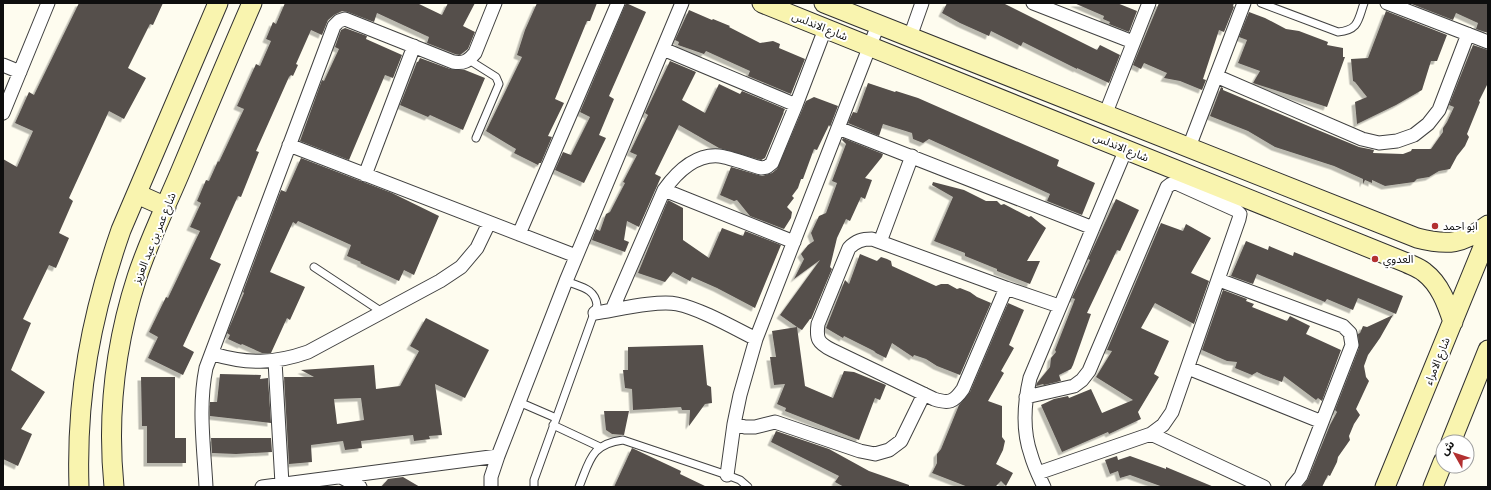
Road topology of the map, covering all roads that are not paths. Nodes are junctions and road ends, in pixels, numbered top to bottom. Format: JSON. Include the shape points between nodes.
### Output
{"nodes":[{"id":1,"x":48,"y":3,"type":"edge"},
{"id":2,"x":218,"y":3,"type":"edge"},
{"id":3,"x":252,"y":3,"type":"edge"},
{"id":4,"x":495,"y":3,"type":"edge"},
{"id":5,"x":618,"y":3,"type":"edge"},
{"id":6,"x":682,"y":3,"type":"edge"},
{"id":7,"x":762,"y":3,"type":"edge"},
{"id":8,"x":824,"y":3,"type":"edge"},
{"id":9,"x":922,"y":3,"type":"edge"},
{"id":10,"x":1033,"y":3,"type":"edge"},
{"id":11,"x":1149,"y":3,"type":"edge"},
{"id":12,"x":1244,"y":3,"type":"edge"},
{"id":13,"x":1261,"y":3,"type":"edge"},
{"id":14,"x":1364,"y":3,"type":"edge"},
{"id":15,"x":1387,"y":3,"type":"edge"},
{"id":16,"x":845,"y":7,"type":"edge"},
{"id":17,"x":808,"y":12,"type":"edge"},
{"id":18,"x":878,"y":25,"type":"junction"},
{"id":19,"x":825,"y":29,"type":"junction"},
{"id":20,"x":1468,"y":34,"type":"junction"},
{"id":21,"x":910,"y":37,"type":"junction"},
{"id":22,"x":1133,"y":42,"type":"junction"},
{"id":23,"x":1488,"y":42,"type":"edge"},
{"id":24,"x":414,"y":46,"type":"junction"},
{"id":25,"x":870,"y":46,"type":"junction"},
{"id":26,"x":663,"y":49,"type":"junction"},
{"id":27,"x":469,"y":60,"type":"junction"},
{"id":28,"x":3,"y":65,"type":"edge"},
{"id":29,"x":20,"y":72,"type":"junction"},
{"id":30,"x":1216,"y":76,"type":"junction"},
{"id":31,"x":1034,"y":87,"type":"junction"},
{"id":32,"x":796,"y":105,"type":"junction"},
{"id":33,"x":1026,"y":109,"type":"junction"},
{"id":34,"x":3,"y":113,"type":"edge"},
{"id":35,"x":1105,"y":115,"type":"junction"},
{"id":36,"x":838,"y":128,"type":"junction"},
{"id":37,"x":476,"y":138,"type":"dead end"},
{"id":38,"x":289,"y":145,"type":"junction"},
{"id":39,"x":1189,"y":147,"type":"junction"},
{"id":40,"x":1126,"y":150,"type":"junction"},
{"id":41,"x":912,"y":156,"type":"junction"},
{"id":42,"x":1222,"y":161,"type":"junction"},
{"id":43,"x":365,"y":175,"type":"junction"},
{"id":44,"x":1212,"y":184,"type":"junction"},
{"id":45,"x":664,"y":190,"type":"junction"},
{"id":46,"x":137,"y":194,"type":"junction"},
{"id":47,"x":166,"y":206,"type":"junction"},
{"id":48,"x":489,"y":223,"type":"junction"},
{"id":49,"x":1488,"y":225,"type":"edge"},
{"id":50,"x":1093,"y":228,"type":"junction"},
{"id":51,"x":519,"y":234,"type":"junction"},
{"id":52,"x":1488,"y":235,"type":"edge"},
{"id":53,"x":1417,"y":238,"type":"junction"},
{"id":54,"x":794,"y":242,"type":"junction"},
{"id":55,"x":880,"y":242,"type":"junction"},
{"id":56,"x":576,"y":256,"type":"junction"},
{"id":57,"x":1408,"y":262,"type":"junction"},
{"id":58,"x":314,"y":267,"type":"dead end"},
{"id":59,"x":1219,"y":280,"type":"junction"},
{"id":60,"x":566,"y":281,"type":"junction"},
{"id":61,"x":1006,"y":288,"type":"junction"},
{"id":62,"x":1060,"y":306,"type":"junction"},
{"id":63,"x":612,"y":310,"type":"junction"},
{"id":64,"x":382,"y":312,"type":"junction"},
{"id":65,"x":594,"y":313,"type":"junction"},
{"id":66,"x":1453,"y":322,"type":"junction"},
{"id":67,"x":756,"y":339,"type":"junction"},
{"id":68,"x":1488,"y":350,"type":"edge"},
{"id":69,"x":213,"y":354,"type":"junction"},
{"id":70,"x":275,"y":361,"type":"junction"},
{"id":71,"x":1188,"y":368,"type":"junction"},
{"id":72,"x":924,"y":394,"type":"junction"},
{"id":73,"x":1026,"y":397,"type":"junction"},
{"id":74,"x":519,"y":402,"type":"junction"},
{"id":75,"x":556,"y":418,"type":"junction"},
{"id":76,"x":1322,"y":422,"type":"junction"},
{"id":77,"x":734,"y":424,"type":"junction"},
{"id":78,"x":553,"y":426,"type":"junction"},
{"id":79,"x":1151,"y":434,"type":"junction"},
{"id":80,"x":1454,"y":434,"type":"edge"},
{"id":81,"x":600,"y":447,"type":"junction"},
{"id":82,"x":498,"y":456,"type":"junction"},
{"id":83,"x":1038,"y":473,"type":"junction"},
{"id":84,"x":1438,"y":474,"type":"edge"},
{"id":85,"x":727,"y":475,"type":"junction"},
{"id":86,"x":340,"y":477,"type":"junction"},
{"id":87,"x":282,"y":484,"type":"junction"},
{"id":88,"x":79,"y":487,"type":"edge"},
{"id":89,"x":114,"y":487,"type":"edge"},
{"id":90,"x":206,"y":487,"type":"edge"},
{"id":91,"x":262,"y":487,"type":"edge"},
{"id":92,"x":360,"y":487,"type":"edge"},
{"id":93,"x":491,"y":487,"type":"edge"},
{"id":94,"x":534,"y":487,"type":"edge"},
{"id":95,"x":579,"y":487,"type":"edge"},
{"id":96,"x":748,"y":487,"type":"edge"},
{"id":97,"x":1044,"y":487,"type":"edge"},
{"id":98,"x":1264,"y":487,"type":"edge"},
{"id":99,"x":1292,"y":487,"type":"edge"},
{"id":100,"x":1385,"y":487,"type":"edge"},
{"id":101,"x":1433,"y":487,"type":"edge"}],
"edges":[{"from":1,"to":29,"type":"street"},
{"from":2,"to":46,"type":"street"},
{"from":3,"to":47,"type":"street","name":"شارع عمر بن عبد العزيز"},
{"from":4,"to":27,"type":"street","via":[[475,53]]},
{"from":5,"to":51,"type":"street"},
{"from":6,"to":26,"type":"street"},
{"from":7,"to":17,"type":"street","name":"شارع الاندلس"},
{"from":8,"to":16,"type":"street","name":"شارع الاندلس"},
{"from":9,"to":21,"type":"street"},
{"from":10,"to":22,"type":"street"},
{"from":11,"to":22,"type":"street"},
{"from":12,"to":30,"type":"street"},
{"from":13,"to":14,"type":"lane","via":[[1338,32],[1348,31],[1356,26]]},
{"from":15,"to":20,"type":"street"},
{"from":16,"to":18,"type":"street","name":"شارع الاندلس"},
{"from":17,"to":19,"type":"street","name":"شارع الاندلس"},
{"from":18,"to":21,"type":"street","name":"شارع الاندلس"},
{"from":18,"to":25,"type":"street"},
{"from":19,"to":25,"type":"street","name":"شارع الاندلس"},
{"from":19,"to":32,"type":"street"},
{"from":20,"to":23,"type":"street"},
{"from":20,"to":30,"type":"street","via":[[1439,110],[1428,124],[1414,135],[1397,141],[1379,142],[1362,139]]},
{"from":21,"to":31,"type":"street","name":"شارع الاندلس"},
{"from":22,"to":35,"type":"street"},
{"from":24,"to":27,"type":"street","via":[[453,62],[462,63]]},
{"from":24,"to":38,"type":"street","via":[[345,19],[339,21],[334,26]]},
{"from":24,"to":43,"type":"street"},
{"from":25,"to":33,"type":"street","name":"شارع الاندلس"},
{"from":25,"to":36,"type":"street"},
{"from":26,"to":32,"type":"street"},
{"from":26,"to":56,"type":"street"},
{"from":27,"to":37,"type":"lane","via":[[496,77],[499,84]]},
{"from":28,"to":29,"type":"street"},
{"from":29,"to":34,"type":"street"},
{"from":30,"to":39,"type":"street"},
{"from":31,"to":33,"type":"street"},
{"from":31,"to":35,"type":"street","name":"شارع الاندلس"},
{"from":32,"to":45,"type":"street","via":[[772,163],[767,167],[761,168],[719,156],[700,158],[673,177]]},
{"from":33,"to":40,"type":"street","name":"شارع الاندلس"},
{"from":35,"to":39,"type":"street","name":"شارع الاندلس"},
{"from":36,"to":41,"type":"street"},
{"from":36,"to":54,"type":"street"},
{"from":38,"to":43,"type":"street"},
{"from":38,"to":69,"type":"street"},
{"from":39,"to":42,"type":"street","name":"شارع الاندلس"},
{"from":40,"to":44,"type":"street","name":"شارع الاندلس"},
{"from":40,"to":50,"type":"street"},
{"from":41,"to":50,"type":"street"},
{"from":41,"to":55,"type":"street"},
{"from":42,"to":44,"type":"street"},
{"from":42,"to":53,"type":"street","name":"شارع الاندلس"},
{"from":43,"to":48,"type":"street"},
{"from":44,"to":57,"type":"street","name":"شارع الاندلس"},
{"from":45,"to":54,"type":"street"},
{"from":45,"to":63,"type":"street"},
{"from":46,"to":47,"type":"street"},
{"from":46,"to":88,"type":"street","via":[[108,267],[89,342],[79,420]]},
{"from":47,"to":89,"type":"street","name":"شارع عمر بن عبد العزيز","via":[[137,276],[119,349],[111,424]]},
{"from":48,"to":51,"type":"street"},
{"from":48,"to":64,"type":"street","via":[[477,248],[461,267]]},
{"from":49,"to":53,"type":"street","name":"شارع الاندلس","via":[[1476,234],[1457,242],[1437,243]]},
{"from":50,"to":62,"type":"street"},
{"from":51,"to":56,"type":"street"},
{"from":52,"to":66,"type":"street","name":"شارع الامراء"},
{"from":53,"to":57,"type":"street","via":[[1417,252]]},
{"from":54,"to":67,"type":"street"},
{"from":55,"to":61,"type":"street"},
{"from":55,"to":72,"type":"street","via":[[863,239],[849,248],[818,324],[817,335],[822,345],[827,348]]},
{"from":56,"to":60,"type":"street"},
{"from":57,"to":66,"type":"street","name":"شارع الاندلس","via":[[1424,272],[1438,286]]},
{"from":58,"to":64,"type":"lane"},
{"from":59,"to":71,"type":"street"},
{"from":59,"to":73,"type":"street","via":[[1240,214],[1176,183],[1171,184],[1167,187],[1089,371],[1074,386]]},
{"from":59,"to":76,"type":"street","via":[[1343,326],[1350,333],[1352,345]]},
{"from":60,"to":65,"type":"lane","via":[[592,292],[597,305]]},
{"from":60,"to":74,"type":"street"},
{"from":61,"to":62,"type":"street"},
{"from":61,"to":72,"type":"street","via":[[963,389],[956,399],[945,403]]},
{"from":62,"to":73,"type":"street","via":[[1030,378]]},
{"from":63,"to":65,"type":"street"},
{"from":63,"to":67,"type":"street","via":[[655,304],[677,304]]},
{"from":64,"to":70,"type":"street","via":[[308,352]]},
{"from":65,"to":75,"type":"lane"},
{"from":66,"to":100,"type":"street","name":"شارع الامراء"},
{"from":67,"to":77,"type":"street","via":[[743,381]]},
{"from":68,"to":80,"type":"street"},
{"from":69,"to":70,"type":"street","via":[[232,360]]},
{"from":69,"to":90,"type":"street","via":[[206,368],[202,386]]},
{"from":70,"to":87,"type":"street"},
{"from":71,"to":76,"type":"street"},
{"from":71,"to":79,"type":"street","via":[[1172,412],[1163,425]]},
{"from":72,"to":77,"type":"street","via":[[900,441],[889,450],[874,454],[775,422],[755,427]]},
{"from":73,"to":83,"type":"street","via":[[1026,436],[1030,455]]},
{"from":74,"to":75,"type":"lane"},
{"from":74,"to":82,"type":"street"},
{"from":75,"to":78,"type":"lane"},
{"from":76,"to":99,"type":"street","via":[[1301,476]]},
{"from":77,"to":85,"type":"street"},
{"from":78,"to":81,"type":"lane"},
{"from":78,"to":94,"type":"lane","via":[[534,480]]},
{"from":79,"to":83,"type":"street"},
{"from":79,"to":98,"type":"street"},
{"from":81,"to":85,"type":"lane","via":[[611,441],[623,440]]},
{"from":81,"to":95,"type":"lane","via":[[591,457]]},
{"from":82,"to":86,"type":"street"},
{"from":82,"to":93,"type":"street","via":[[491,477]]},
{"from":83,"to":97,"type":"street"},
{"from":84,"to":101,"type":"street"},
{"from":85,"to":96,"type":"lane","via":[[740,480]]},
{"from":86,"to":87,"type":"street"},
{"from":86,"to":92,"type":"street"},
{"from":87,"to":91,"type":"street"}]}
